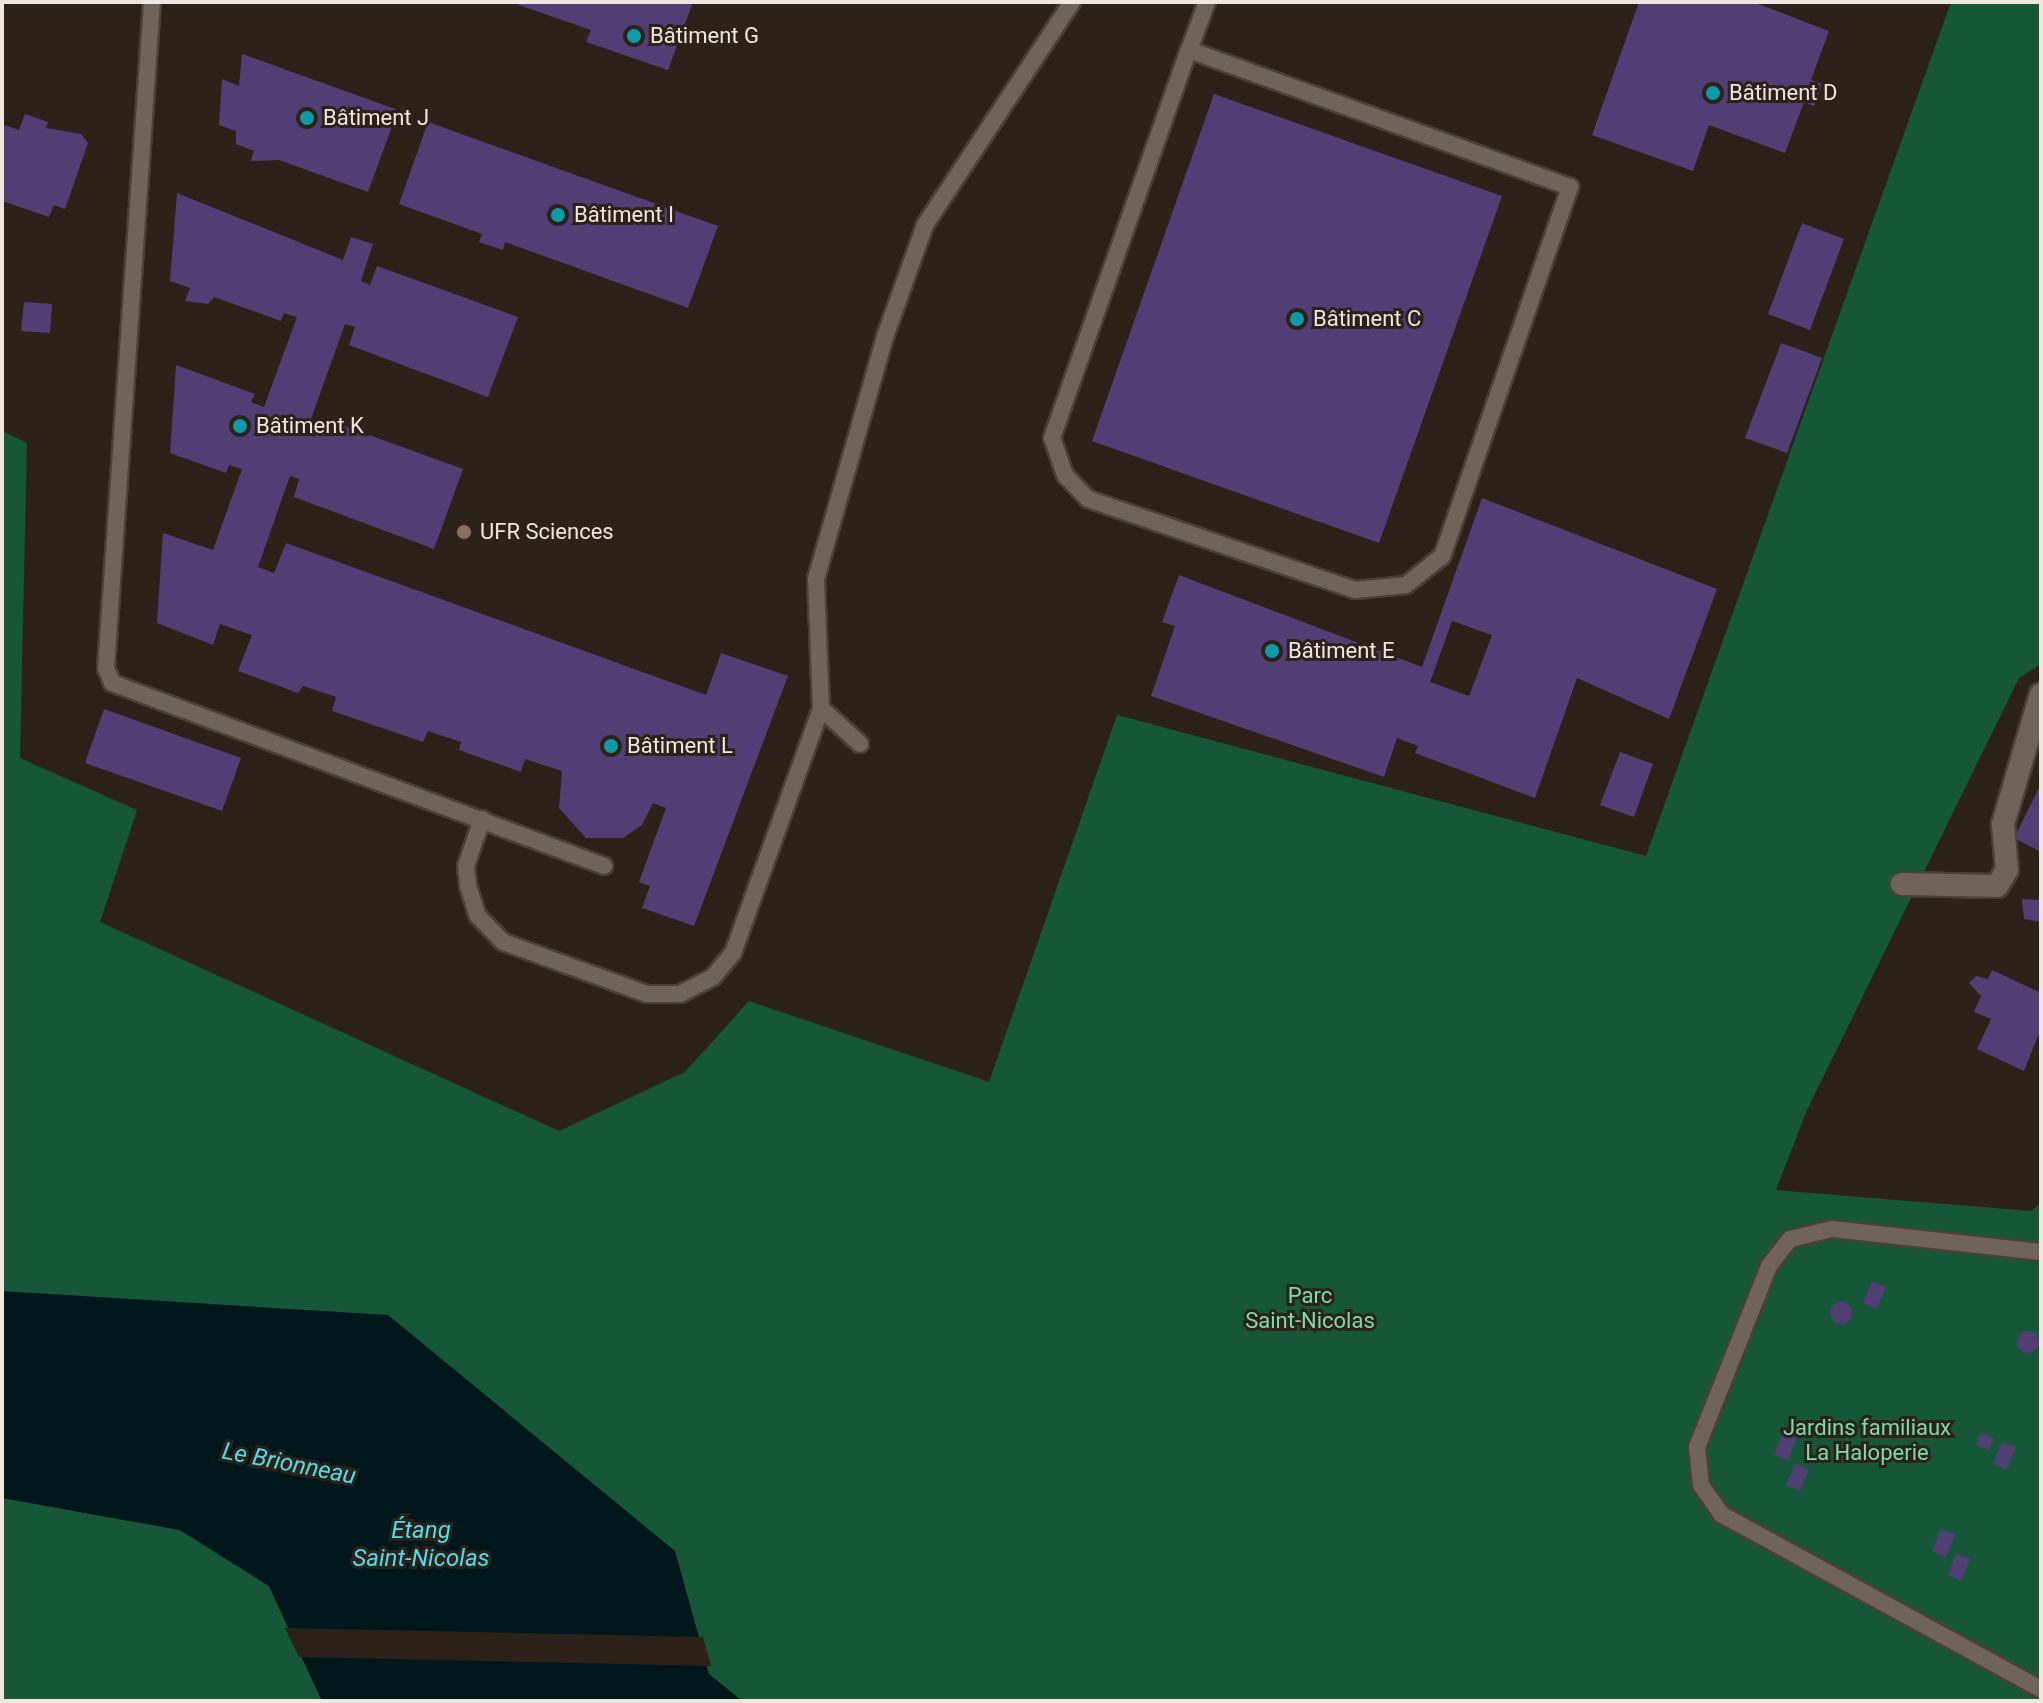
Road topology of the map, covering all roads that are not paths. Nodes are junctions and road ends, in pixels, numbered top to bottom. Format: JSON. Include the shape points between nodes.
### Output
{"nodes":[{"id":1,"x":152,"y":2,"type":"edge"},
{"id":2,"x":1072,"y":2,"type":"edge"},
{"id":3,"x":1207,"y":2,"type":"edge"},
{"id":4,"x":1189,"y":50,"type":"junction"},
{"id":5,"x":2041,"y":694,"type":"edge"},
{"id":6,"x":821,"y":708,"type":"junction"},
{"id":7,"x":860,"y":744,"type":"dead end"},
{"id":8,"x":482,"y":819,"type":"junction"},
{"id":9,"x":604,"y":866,"type":"dead end"},
{"id":10,"x":1902,"y":884,"type":"dead end"},
{"id":11,"x":2041,"y":1252,"type":"edge"},
{"id":12,"x":2041,"y":1689,"type":"edge"}],
"edges":[{"from":1,"to":8,"type":"lane","via":[[106,668],[112,683]]},
{"from":2,"to":6,"type":"lane","via":[[925,225],[891,321],[816,579]]},
{"from":3,"to":4,"type":"lane"},
{"from":4,"to":4,"type":"lane","via":[[1052,438],[1065,475],[1088,499],[1355,590],[1406,585],[1442,556],[1570,187]]},
{"from":5,"to":10,"type":"street","via":[[2003,824],[2007,870],[1997,886]]},
{"from":6,"to":7,"type":"lane"},
{"from":6,"to":8,"type":"lane","via":[[733,953],[713,977],[680,994],[647,994],[503,942],[478,916],[468,886],[466,866]]},
{"from":8,"to":9,"type":"lane"},
{"from":11,"to":12,"type":"lane","via":[[1832,1229],[1790,1239],[1769,1266],[1697,1447],[1701,1485],[1721,1514]]}]}
